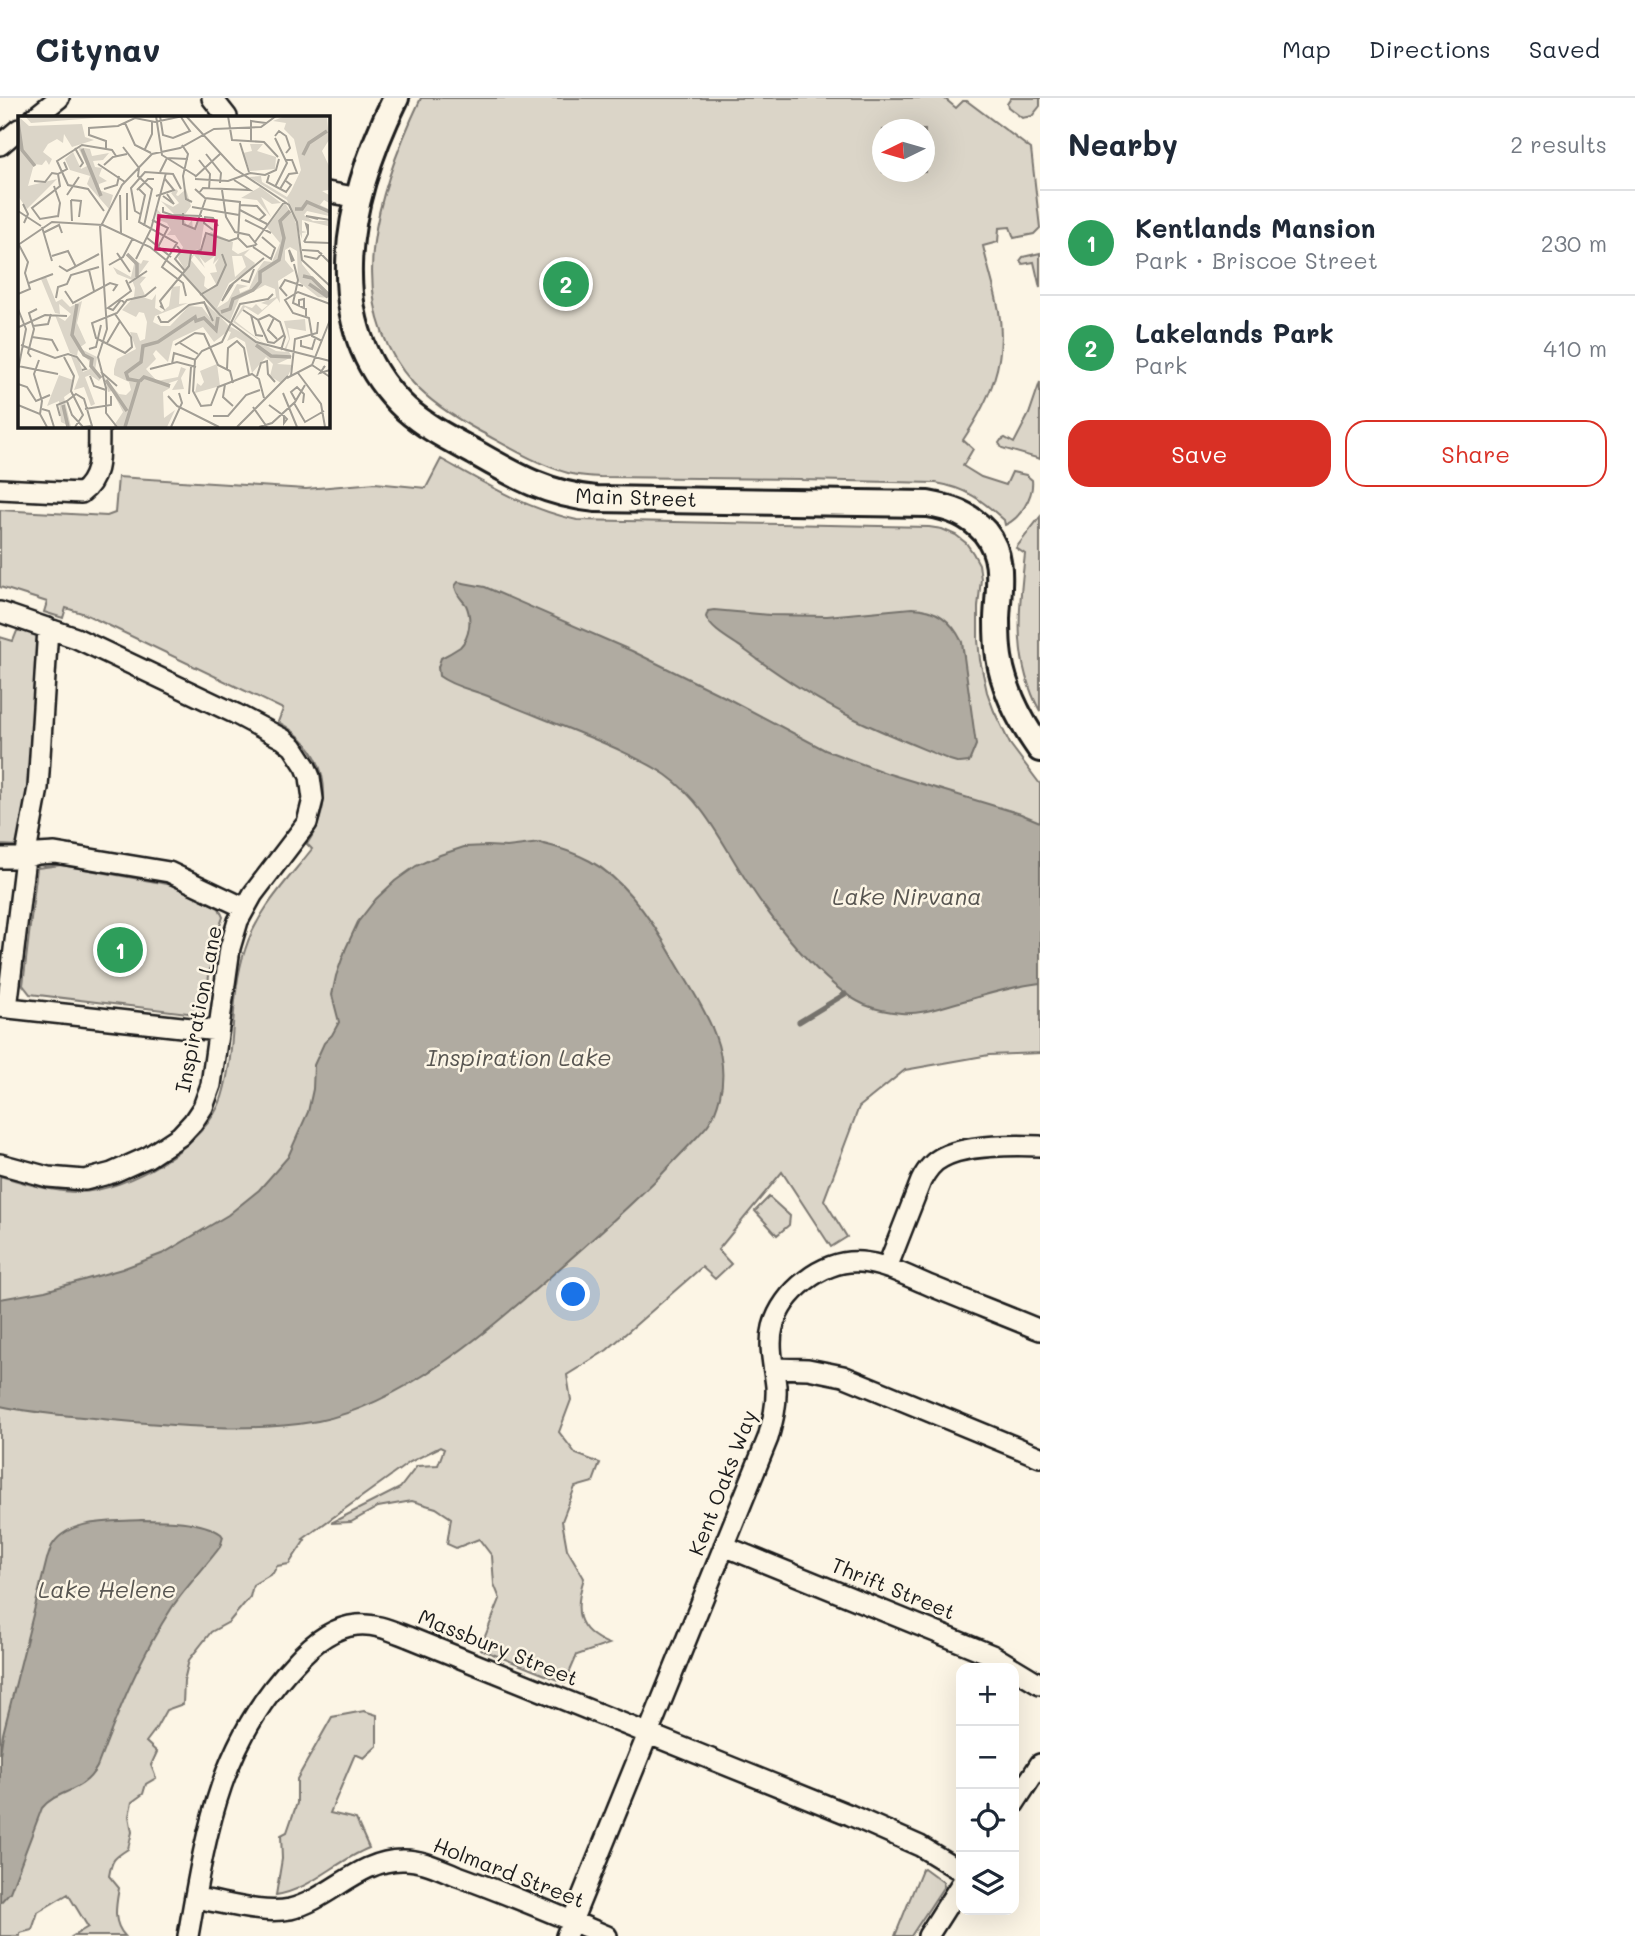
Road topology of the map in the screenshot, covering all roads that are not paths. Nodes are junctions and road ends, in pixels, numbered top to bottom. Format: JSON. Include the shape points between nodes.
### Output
{"nodes":[{"id":1,"x":59,"y":98,"type":"edge"},
{"id":2,"x":212,"y":98,"type":"edge"},
{"id":3,"x":396,"y":98,"type":"edge"},
{"id":4,"x":35,"y":116,"type":"edge"},
{"id":5,"x":226,"y":116,"type":"edge"},
{"id":6,"x":18,"y":131,"type":"edge"},
{"id":7,"x":0,"y":145,"type":"edge"},
{"id":8,"x":329,"y":192,"type":"edge"},
{"id":9,"x":359,"y":198,"type":"junction"},
{"id":10,"x":100,"y":427,"type":"edge"},
{"id":11,"x":0,"y":489,"type":"edge"},
{"id":12,"x":0,"y":612,"type":"edge"},
{"id":13,"x":48,"y":628,"type":"junction"},
{"id":14,"x":1040,"y":749,"type":"edge"},
{"id":15,"x":0,"y":858,"type":"edge"},
{"id":16,"x":25,"y":858,"type":"junction"},
{"id":17,"x":245,"y":908,"type":"junction"},
{"id":18,"x":3,"y":1007,"type":"edge"},
{"id":19,"x":218,"y":1031,"type":"junction"},
{"id":20,"x":1040,"y":1146,"type":"edge"},
{"id":21,"x":0,"y":1164,"type":"edge"},
{"id":22,"x":887,"y":1268,"type":"junction"},
{"id":23,"x":1040,"y":1330,"type":"edge"},
{"id":24,"x":774,"y":1368,"type":"junction"},
{"id":25,"x":1040,"y":1457,"type":"edge"},
{"id":26,"x":724,"y":1546,"type":"junction"},
{"id":27,"x":1040,"y":1684,"type":"edge"},
{"id":28,"x":648,"y":1734,"type":"junction"},
{"id":29,"x":1040,"y":1764,"type":"edge"},
{"id":30,"x":1019,"y":1796,"type":"edge"},
{"id":31,"x":956,"y":1868,"type":"edge"},
{"id":32,"x":956,"y":1892,"type":"edge"},
{"id":33,"x":195,"y":1898,"type":"junction"},
{"id":34,"x":569,"y":1929,"type":"edge"},
{"id":35,"x":188,"y":1936,"type":"edge"},
{"id":36,"x":607,"y":1936,"type":"edge"},
{"id":37,"x":928,"y":1936,"type":"edge"}],
"edges":[{"from":1,"to":4,"type":"street"},
{"from":2,"to":5,"type":"street"},
{"from":3,"to":9,"type":"street","name":"Main Street"},
{"from":6,"to":7,"type":"street"},
{"from":8,"to":9,"type":"street"},
{"from":9,"to":14,"type":"street","name":"Main Street","via":[[349,292],[356,327],[372,365],[420,420],[516,476],[552,492],[582,498],[929,504],[972,520],[990,538],[999,561],[997,640],[1003,676],[1014,708]]},
{"from":10,"to":11,"type":"street","via":[[97,474],[80,494]]},
{"from":12,"to":13,"type":"street","name":"Inspiration Lane"},
{"from":13,"to":16,"type":"street","via":[[39,783]]},
{"from":13,"to":17,"type":"street","name":"Inspiration Lane","via":[[271,732],[301,756],[312,788],[309,818]]},
{"from":15,"to":16,"type":"street"},
{"from":16,"to":17,"type":"street","via":[[55,853],[169,872]]},
{"from":16,"to":18,"type":"street"},
{"from":17,"to":19,"type":"street","name":"Inspiration Lane","via":[[230,948]]},
{"from":18,"to":19,"type":"street"},
{"from":19,"to":21,"type":"street","name":"Inspiration Lane","via":[[208,1096],[193,1122],[168,1145],[129,1166],[85,1180],[48,1177]]},
{"from":20,"to":22,"type":"street","via":[[984,1148],[936,1161],[921,1181]]},
{"from":22,"to":23,"type":"street","name":"Kent Oaks Way"},
{"from":22,"to":24,"type":"street","name":"Kent Oaks Way","via":[[842,1263],[796,1289],[783,1304],[772,1330]]},
{"from":24,"to":25,"type":"street","via":[[843,1376]]},
{"from":24,"to":26,"type":"street","name":"Kent Oaks Way","via":[[774,1418]]},
{"from":26,"to":27,"type":"street","name":"Thrift Street","via":[[992,1655]]},
{"from":26,"to":28,"type":"street","name":"Kent Oaks Way"},
{"from":28,"to":31,"type":"street","name":"Massbury Street","via":[[920,1846]]},
{"from":28,"to":33,"type":"street","name":"Massbury Street","via":[[388,1629],[344,1627],[317,1642],[285,1673],[245,1732],[211,1815]]},
{"from":28,"to":34,"type":"street","name":"Kent Oaks Way"},
{"from":29,"to":30,"type":"street"},
{"from":32,"to":37,"type":"street"},
{"from":33,"to":34,"type":"street","name":"Holmard Street","via":[[262,1910],[288,1909],[374,1865],[411,1860],[472,1881]]},
{"from":33,"to":35,"type":"street","name":"Massbury Street"},
{"from":34,"to":36,"type":"street","name":"Holmard Street"}]}
